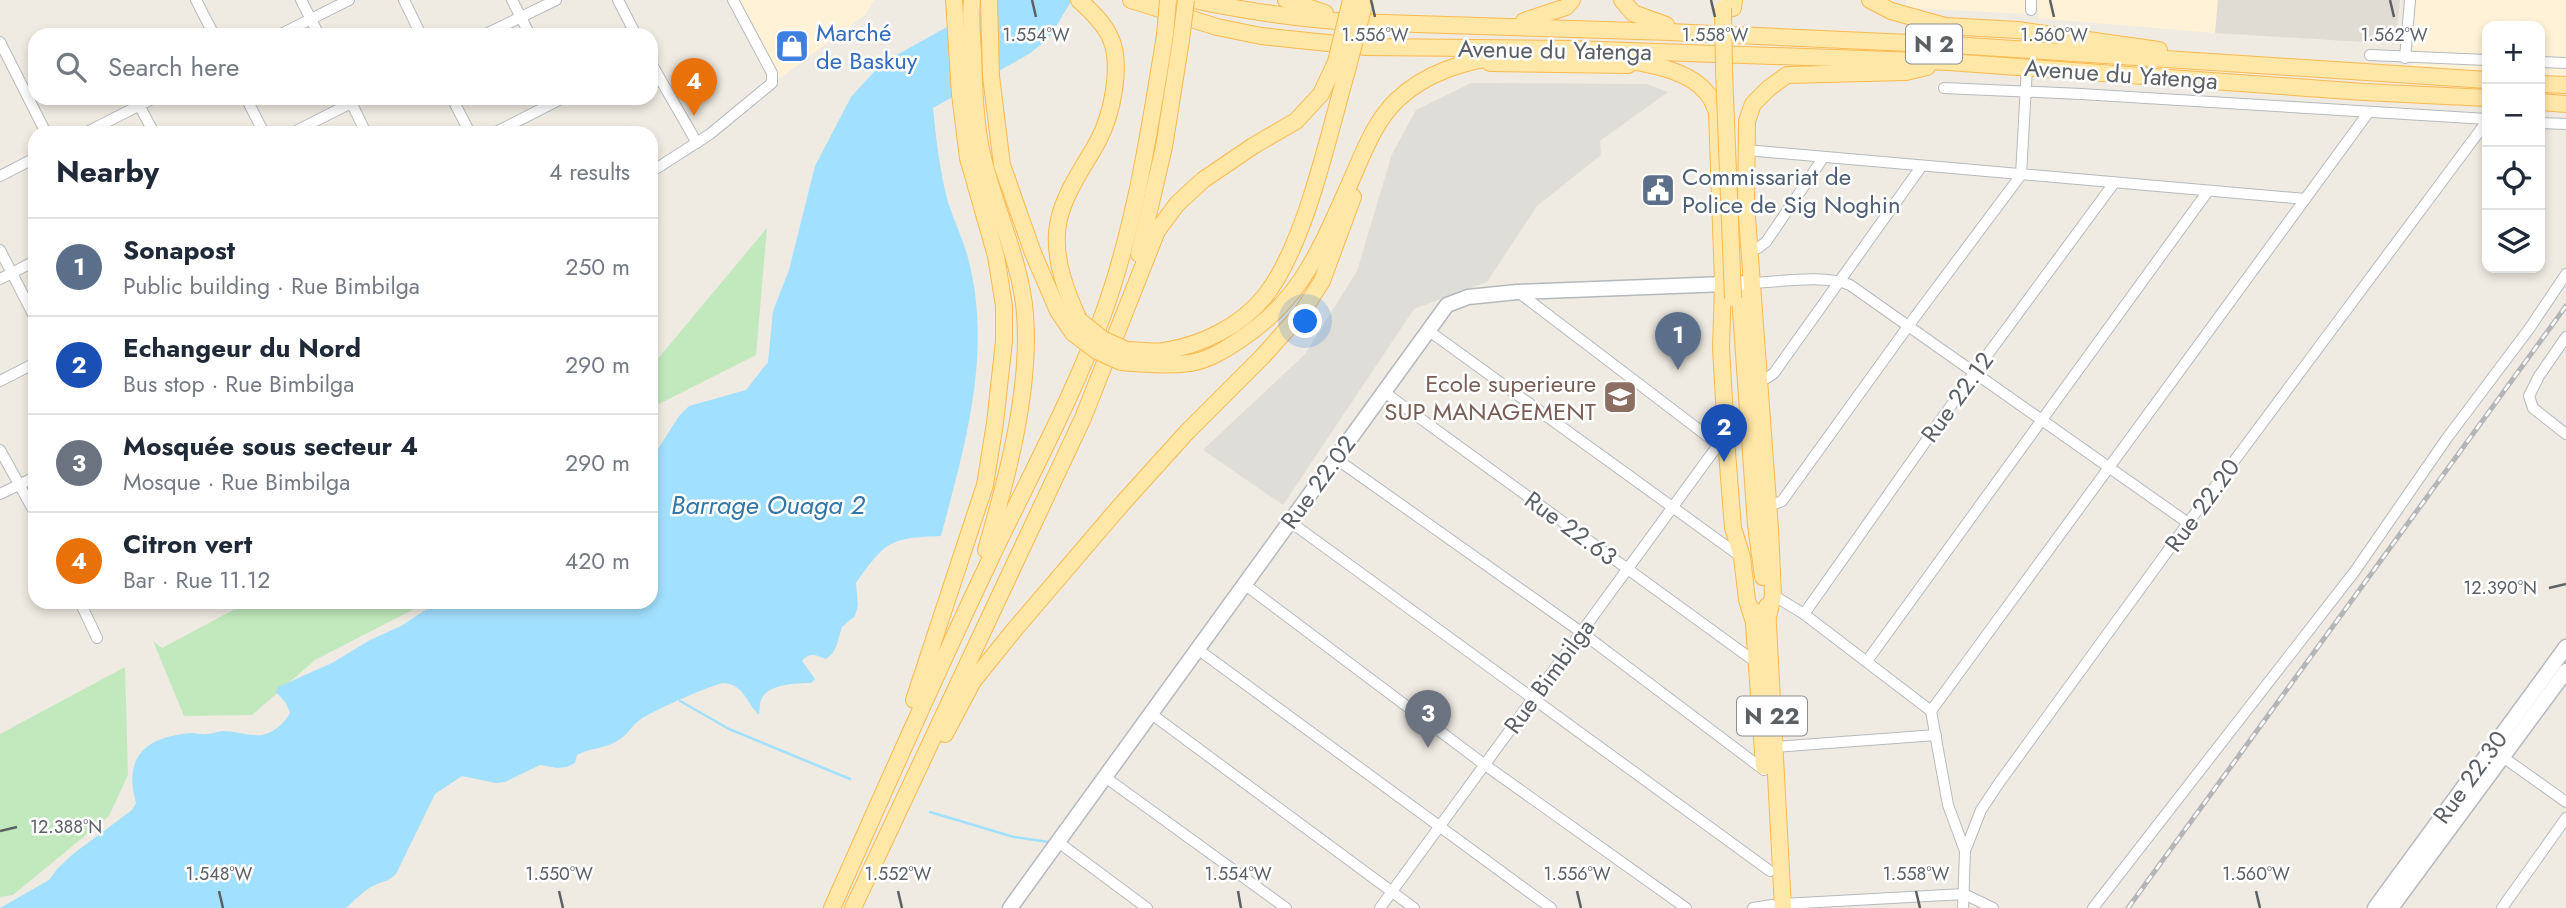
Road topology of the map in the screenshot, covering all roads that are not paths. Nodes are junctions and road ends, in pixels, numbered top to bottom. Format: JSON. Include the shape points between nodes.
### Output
{"nodes":[{"id":1,"x":196,"y":0,"type":"edge"},
{"id":2,"x":301,"y":0,"type":"edge"},
{"id":3,"x":349,"y":0,"type":"edge"},
{"id":4,"x":404,"y":0,"type":"edge"},
{"id":5,"x":512,"y":0,"type":"edge"},
{"id":6,"x":556,"y":0,"type":"edge"},
{"id":7,"x":618,"y":0,"type":"edge"},
{"id":8,"x":733,"y":0,"type":"edge"},
{"id":9,"x":954,"y":0,"type":"edge"},
{"id":10,"x":989,"y":0,"type":"edge"},
{"id":11,"x":1079,"y":0,"type":"edge"},
{"id":12,"x":1131,"y":0,"type":"edge"},
{"id":13,"x":1168,"y":0,"type":"edge"},
{"id":14,"x":1186,"y":0,"type":"edge"},
{"id":15,"x":1193,"y":0,"type":"edge"},
{"id":16,"x":1286,"y":0,"type":"edge"},
{"id":17,"x":1361,"y":0,"type":"edge"},
{"id":18,"x":1572,"y":0,"type":"edge"},
{"id":19,"x":1622,"y":0,"type":"edge"},
{"id":20,"x":1870,"y":0,"type":"edge"},
{"id":21,"x":2410,"y":0,"type":"edge"},
{"id":22,"x":1728,"y":4,"type":"edge"},
{"id":23,"x":972,"y":5,"type":"edge"},
{"id":24,"x":521,"y":17,"type":"junction"},
{"id":25,"x":311,"y":19,"type":"junction"},
{"id":26,"x":1376,"y":24,"type":"junction"},
{"id":27,"x":1503,"y":26,"type":"junction"},
{"id":28,"x":210,"y":28,"type":"edge"},
{"id":29,"x":293,"y":28,"type":"edge"},
{"id":30,"x":316,"y":28,"type":"edge"},
{"id":31,"x":418,"y":28,"type":"edge"},
{"id":32,"x":498,"y":28,"type":"edge"},
{"id":33,"x":526,"y":28,"type":"edge"},
{"id":34,"x":632,"y":28,"type":"edge"},
{"id":35,"x":1710,"y":33,"type":"junction"},
{"id":36,"x":0,"y":41,"type":"edge"},
{"id":37,"x":1572,"y":49,"type":"junction"},
{"id":38,"x":2370,"y":55,"type":"dead end"},
{"id":39,"x":2405,"y":58,"type":"junction"},
{"id":40,"x":2482,"y":60,"type":"edge"},
{"id":41,"x":1949,"y":62,"type":"junction"},
{"id":42,"x":2545,"y":62,"type":"edge"},
{"id":43,"x":2234,"y":63,"type":"junction"},
{"id":44,"x":2566,"y":63,"type":"edge"},
{"id":45,"x":1342,"y":64,"type":"junction"},
{"id":46,"x":1649,"y":65,"type":"junction"},
{"id":47,"x":1456,"y":66,"type":"junction"},
{"id":48,"x":2027,"y":67,"type":"junction"},
{"id":49,"x":658,"y":75,"type":"edge"},
{"id":50,"x":2482,"y":80,"type":"edge"},
{"id":51,"x":2545,"y":84,"type":"edge"},
{"id":52,"x":2566,"y":85,"type":"edge"},
{"id":53,"x":1944,"y":88,"type":"dead end"},
{"id":54,"x":967,"y":90,"type":"junction"},
{"id":55,"x":2026,"y":92,"type":"junction"},
{"id":56,"x":28,"y":97,"type":"edge"},
{"id":57,"x":2482,"y":98,"type":"edge"},
{"id":58,"x":2545,"y":102,"type":"edge"},
{"id":59,"x":2566,"y":104,"type":"edge"},
{"id":60,"x":32,"y":105,"type":"edge"},
{"id":61,"x":139,"y":105,"type":"joint"},
{"id":62,"x":250,"y":105,"type":"edge"},
{"id":63,"x":345,"y":105,"type":"edge"},
{"id":64,"x":356,"y":105,"type":"edge"},
{"id":65,"x":456,"y":105,"type":"edge"},
{"id":66,"x":549,"y":105,"type":"edge"},
{"id":67,"x":2368,"y":113,"type":"junction"},
{"id":68,"x":2482,"y":120,"type":"edge"},
{"id":69,"x":2545,"y":122,"type":"edge"},
{"id":70,"x":2566,"y":124,"type":"edge"},
{"id":71,"x":42,"y":126,"type":"edge"},
{"id":72,"x":98,"y":126,"type":"edge"},
{"id":73,"x":150,"y":126,"type":"edge"},
{"id":74,"x":260,"y":126,"type":"edge"},
{"id":75,"x":305,"y":126,"type":"edge"},
{"id":76,"x":363,"y":126,"type":"edge"},
{"id":77,"x":466,"y":126,"type":"edge"},
{"id":78,"x":508,"y":126,"type":"edge"},
{"id":79,"x":2482,"y":127,"type":"edge"},
{"id":80,"x":1375,"y":128,"type":"junction"},
{"id":81,"x":696,"y":143,"type":"junction"},
{"id":82,"x":1746,"y":150,"type":"junction"},
{"id":83,"x":1823,"y":158,"type":"junction"},
{"id":84,"x":28,"y":162,"type":"edge"},
{"id":85,"x":658,"y":167,"type":"edge"},
{"id":86,"x":1921,"y":167,"type":"junction"},
{"id":87,"x":2021,"y":175,"type":"junction"},
{"id":88,"x":0,"y":176,"type":"edge"},
{"id":89,"x":2114,"y":183,"type":"junction"},
{"id":90,"x":2207,"y":191,"type":"junction"},
{"id":91,"x":2305,"y":199,"type":"junction"},
{"id":92,"x":1749,"y":248,"type":"junction"},
{"id":93,"x":0,"y":250,"type":"edge"},
{"id":94,"x":28,"y":265,"type":"edge"},
{"id":95,"x":12,"y":273,"type":"junction"},
{"id":96,"x":2566,"y":274,"type":"edge"},
{"id":97,"x":0,"y":279,"type":"edge"},
{"id":98,"x":1841,"y":281,"type":"junction"},
{"id":99,"x":1723,"y":283,"type":"junction"},
{"id":100,"x":1751,"y":284,"type":"junction"},
{"id":101,"x":1517,"y":292,"type":"junction"},
{"id":102,"x":28,"y":304,"type":"edge"},
{"id":103,"x":1125,"y":310,"type":"junction"},
{"id":104,"x":1909,"y":325,"type":"junction"},
{"id":105,"x":1076,"y":327,"type":"junction"},
{"id":106,"x":1429,"y":331,"type":"junction"},
{"id":107,"x":2566,"y":337,"type":"edge"},
{"id":108,"x":1124,"y":356,"type":"junction"},
{"id":109,"x":28,"y":367,"type":"edge"},
{"id":110,"x":1974,"y":373,"type":"junction"},
{"id":111,"x":1758,"y":379,"type":"junction"},
{"id":112,"x":0,"y":381,"type":"edge"},
{"id":113,"x":1384,"y":393,"type":"junction"},
{"id":114,"x":2041,"y":421,"type":"junction"},
{"id":115,"x":2566,"y":434,"type":"edge"},
{"id":116,"x":1723,"y":448,"type":"junction"},
{"id":117,"x":0,"y":450,"type":"edge"},
{"id":118,"x":1335,"y":458,"type":"junction"},
{"id":119,"x":2108,"y":469,"type":"junction"},
{"id":120,"x":28,"y":480,"type":"edge"},
{"id":121,"x":20,"y":484,"type":"junction"},
{"id":122,"x":0,"y":494,"type":"edge"},
{"id":123,"x":28,"y":499,"type":"edge"},
{"id":124,"x":1769,"y":506,"type":"junction"},
{"id":125,"x":1673,"y":507,"type":"junction"},
{"id":126,"x":1289,"y":521,"type":"junction"},
{"id":127,"x":2188,"y":523,"type":"junction"},
{"id":128,"x":1742,"y":557,"type":"junction"},
{"id":129,"x":1628,"y":569,"type":"junction"},
{"id":130,"x":1244,"y":584,"type":"junction"},
{"id":131,"x":1773,"y":595,"type":"junction"},
{"id":132,"x":971,"y":598,"type":"junction"},
{"id":133,"x":83,"y":609,"type":"edge"},
{"id":134,"x":1804,"y":614,"type":"junction"},
{"id":135,"x":1761,"y":618,"type":"junction"},
{"id":136,"x":1581,"y":632,"type":"junction"},
{"id":137,"x":97,"y":638,"type":"dead end"},
{"id":138,"x":2566,"y":646,"type":"edge"},
{"id":139,"x":1196,"y":648,"type":"junction"},
{"id":140,"x":1867,"y":661,"type":"junction"},
{"id":141,"x":1758,"y":663,"type":"junction"},
{"id":142,"x":2566,"y":671,"type":"edge"},
{"id":143,"x":1532,"y":698,"type":"junction"},
{"id":144,"x":1931,"y":711,"type":"junction"},
{"id":145,"x":1150,"y":713,"type":"junction"},
{"id":146,"x":1936,"y":736,"type":"junction"},
{"id":147,"x":1774,"y":747,"type":"junction"},
{"id":148,"x":2497,"y":752,"type":"junction"},
{"id":149,"x":1485,"y":765,"type":"junction"},
{"id":150,"x":1764,"y":769,"type":"junction"},
{"id":151,"x":1105,"y":777,"type":"junction"},
{"id":152,"x":2566,"y":802,"type":"edge"},
{"id":153,"x":2566,"y":818,"type":"edge"},
{"id":154,"x":1439,"y":827,"type":"junction"},
{"id":155,"x":1058,"y":842,"type":"junction"},
{"id":156,"x":1965,"y":851,"type":"junction"},
{"id":157,"x":853,"y":861,"type":"junction"},
{"id":158,"x":1770,"y":871,"type":"junction"},
{"id":159,"x":868,"y":875,"type":"junction"},
{"id":160,"x":1392,"y":892,"type":"junction"},
{"id":161,"x":1964,"y":894,"type":"junction"},
{"id":162,"x":1013,"y":907,"type":"edge"},
{"id":163,"x":1778,"y":907,"type":"edge"},
{"id":164,"x":832,"y":908,"type":"edge"},
{"id":165,"x":853,"y":908,"type":"edge"},
{"id":166,"x":1147,"y":908,"type":"edge"},
{"id":167,"x":1286,"y":908,"type":"edge"},
{"id":168,"x":1380,"y":908,"type":"edge"},
{"id":169,"x":1414,"y":908,"type":"edge"},
{"id":170,"x":1551,"y":908,"type":"edge"},
{"id":171,"x":1686,"y":908,"type":"edge"},
{"id":172,"x":1753,"y":908,"type":"edge"},
{"id":173,"x":1963,"y":908,"type":"edge"},
{"id":174,"x":1993,"y":908,"type":"edge"},
{"id":175,"x":2093,"y":908,"type":"edge"},
{"id":176,"x":2375,"y":908,"type":"edge"},
{"id":177,"x":2391,"y":908,"type":"edge"},
{"id":178,"x":2501,"y":908,"type":"edge"}],
"edges":[{"from":1,"to":28,"type":"street"},
{"from":2,"to":25,"type":"street"},
{"from":3,"to":25,"type":"street"},
{"from":4,"to":31,"type":"street"},
{"from":5,"to":24,"type":"street"},
{"from":6,"to":24,"type":"street"},
{"from":7,"to":34,"type":"street"},
{"from":8,"to":81,"type":"street","via":[[774,80]]},
{"from":9,"to":54,"type":"main road"},
{"from":10,"to":105,"type":"main road","via":[[991,76],[1002,165],[1058,311]]},
{"from":11,"to":105,"type":"main road","via":[[1110,36],[1117,60],[1113,96],[1100,137],[1068,192],[1057,231],[1058,257]]},
{"from":12,"to":37,"type":"main road","name":"Avenue du Yatenga","number":"N 2","via":[[1261,36],[1366,47]]},
{"from":13,"to":132,"type":"main road","bridge":true,"via":[[1147,145],[1106,307],[1062,413]]},
{"from":14,"to":103,"type":"main road","bridge":true,"via":[[1164,147]]},
{"from":15,"to":26,"type":"main road","name":"Avenue du Yatenga","number":"N 2","via":[[1251,12]]},
{"from":16,"to":26,"type":"main road"},
{"from":17,"to":45,"type":"main road","bridge":true},
{"from":18,"to":27,"type":"main road","via":[[1543,16]]},
{"from":19,"to":35,"type":"main road","via":[[1633,13],[1656,24]]},
{"from":20,"to":43,"type":"main road","via":[[1891,12],[1945,26],[2116,42]]},
{"from":21,"to":39,"type":"street"},
{"from":22,"to":135,"type":"main road","number":"N 22","bridge":true,"via":[[1724,71],[1733,285]]},
{"from":23,"to":54,"type":"main road"},
{"from":24,"to":32,"type":"street"},
{"from":24,"to":33,"type":"street"},
{"from":25,"to":29,"type":"street"},
{"from":25,"to":30,"type":"street"},
{"from":26,"to":27,"type":"main road","name":"Avenue du Yatenga","number":"N 2"},
{"from":27,"to":35,"type":"main road","name":"Avenue du Yatenga","number":"N 2"},
{"from":35,"to":43,"type":"main road","name":"Avenue du Yatenga","number":"N 2"},
{"from":36,"to":56,"type":"street"},
{"from":37,"to":41,"type":"main road","name":"Avenue du Yatenga","number":"N 2"},
{"from":37,"to":46,"type":"main road"},
{"from":37,"to":47,"type":"main road","via":[[1500,56]]},
{"from":38,"to":39,"type":"street"},
{"from":39,"to":40,"type":"street"},
{"from":41,"to":48,"type":"main road","name":"Avenue du Yatenga","number":"N 2"},
{"from":41,"to":82,"type":"main road","via":[[1906,72],[1787,75],[1753,104]]},
{"from":42,"to":44,"type":"street"},
{"from":43,"to":50,"type":"main road","name":"Avenue du Yatenga","number":"N 2"},
{"from":45,"to":103,"type":"main road","via":[[1296,121],[1203,180],[1177,204],[1157,231]]},
{"from":45,"to":108,"type":"main road","via":[[1311,194],[1295,241],[1265,296],[1235,324],[1199,343]]},
{"from":46,"to":47,"type":"main road"},
{"from":46,"to":99,"type":"main road","via":[[1699,84],[1717,112]]},
{"from":47,"to":80,"type":"main road","via":[[1418,82]]},
{"from":48,"to":55,"type":"street"},
{"from":48,"to":57,"type":"main road","name":"Avenue du Yatenga","number":"N 2"},
{"from":49,"to":81,"type":"street"},
{"from":51,"to":52,"type":"main road"},
{"from":53,"to":55,"type":"street"},
{"from":54,"to":132,"type":"main road","via":[[1025,313],[1018,416],[1002,496]]},
{"from":54,"to":157,"type":"main road","via":[[968,158],[996,256],[1004,306],[995,423],[985,485],[932,650],[875,789]]},
{"from":55,"to":67,"type":"street"},
{"from":55,"to":87,"type":"street"},
{"from":58,"to":59,"type":"main road"},
{"from":60,"to":71,"type":"street"},
{"from":61,"to":72,"type":"street"},
{"from":61,"to":73,"type":"street"},
{"from":62,"to":74,"type":"street"},
{"from":63,"to":75,"type":"street"},
{"from":64,"to":76,"type":"street"},
{"from":65,"to":77,"type":"street"},
{"from":66,"to":78,"type":"street"},
{"from":67,"to":68,"type":"street"},
{"from":67,"to":91,"type":"street"},
{"from":69,"to":70,"type":"street"},
{"from":79,"to":127,"type":"street","name":"Rue 22.20"},
{"from":80,"to":108,"type":"main road","via":[[1305,277],[1282,307],[1219,354],[1192,363],[1169,365]]},
{"from":80,"to":159,"type":"main road","via":[[1344,225],[1322,281],[1303,312],[1121,505],[973,681]]},
{"from":81,"to":85,"type":"street"},
{"from":82,"to":83,"type":"street"},
{"from":82,"to":92,"type":"main road"},
{"from":83,"to":86,"type":"street"},
{"from":83,"to":92,"type":"street","via":[[1766,242]]},
{"from":84,"to":88,"type":"street"},
{"from":86,"to":87,"type":"street"},
{"from":86,"to":98,"type":"street"},
{"from":87,"to":89,"type":"street"},
{"from":87,"to":104,"type":"street"},
{"from":89,"to":90,"type":"street"},
{"from":89,"to":110,"type":"street","name":"Rue 22.12"},
{"from":90,"to":91,"type":"street"},
{"from":90,"to":114,"type":"street"},
{"from":91,"to":119,"type":"street"},
{"from":92,"to":100,"type":"main road"},
{"from":93,"to":95,"type":"street"},
{"from":94,"to":95,"type":"street"},
{"from":95,"to":97,"type":"street"},
{"from":95,"to":102,"type":"street"},
{"from":96,"to":175,"type":"street","via":[[2355,571]]},
{"from":98,"to":100,"type":"street"},
{"from":98,"to":104,"type":"street"},
{"from":98,"to":111,"type":"street","via":[[1774,373]]},
{"from":99,"to":100,"type":"street","name":"Rue 22.02"},
{"from":99,"to":101,"type":"street","name":"Rue 22.02"},
{"from":99,"to":116,"type":"main road"},
{"from":100,"to":111,"type":"main road"},
{"from":101,"to":106,"type":"street","name":"Rue 22.02","via":[[1457,300],[1443,310]]},
{"from":101,"to":116,"type":"street"},
{"from":103,"to":159,"type":"main road","via":[[1083,418]]},
{"from":104,"to":110,"type":"street"},
{"from":104,"to":124,"type":"street","via":[[1782,500]]},
{"from":105,"to":108,"type":"main road","bridge":true},
{"from":106,"to":113,"type":"street","name":"Rue 22.02"},
{"from":106,"to":125,"type":"street"},
{"from":107,"to":115,"type":"street","via":[[2529,397],[2533,408]]},
{"from":109,"to":112,"type":"street"},
{"from":110,"to":114,"type":"street"},
{"from":110,"to":134,"type":"street","name":"Rue 22.12"},
{"from":111,"to":124,"type":"main road"},
{"from":113,"to":118,"type":"street","name":"Rue 22.02"},
{"from":113,"to":129,"type":"street","name":"Rue 22.63"},
{"from":114,"to":119,"type":"street"},
{"from":114,"to":140,"type":"street"},
{"from":116,"to":125,"type":"street","name":"Rue Bimbilga"},
{"from":116,"to":128,"type":"main road","via":[[1733,527]]},
{"from":117,"to":121,"type":"street"},
{"from":118,"to":126,"type":"street","name":"Rue 22.02"},
{"from":118,"to":136,"type":"street"},
{"from":119,"to":127,"type":"street"},
{"from":119,"to":144,"type":"street"},
{"from":120,"to":121,"type":"street"},
{"from":121,"to":122,"type":"street"},
{"from":121,"to":123,"type":"street"},
{"from":124,"to":131,"type":"main road"},
{"from":125,"to":128,"type":"street"},
{"from":125,"to":129,"type":"street","name":"Rue Bimbilga"},
{"from":126,"to":130,"type":"street","name":"Rue 22.02"},
{"from":126,"to":143,"type":"street"},
{"from":127,"to":156,"type":"street","name":"Rue 22.20","via":[[1999,783],[1981,810]]},
{"from":128,"to":135,"type":"main road","via":[[1747,600]]},
{"from":129,"to":136,"type":"street","name":"Rue Bimbilga"},
{"from":129,"to":141,"type":"street","name":"Rue 22.63"},
{"from":130,"to":139,"type":"street","name":"Rue 22.02"},
{"from":130,"to":149,"type":"street"},
{"from":131,"to":134,"type":"street"},
{"from":131,"to":135,"type":"main road"},
{"from":132,"to":157,"type":"main road"},
{"from":133,"to":137,"type":"street"},
{"from":134,"to":140,"type":"street"},
{"from":135,"to":141,"type":"main road","number":"N 22"},
{"from":135,"to":147,"type":"main road","number":"N 22"},
{"from":136,"to":143,"type":"street","name":"Rue Bimbilga"},
{"from":136,"to":150,"type":"street"},
{"from":138,"to":148,"type":"street","name":"Rue 22.30"},
{"from":139,"to":145,"type":"street","name":"Rue 22.02"},
{"from":139,"to":154,"type":"street"},
{"from":140,"to":144,"type":"street"},
{"from":141,"to":150,"type":"main road","number":"N 22"},
{"from":142,"to":148,"type":"street","name":"Rue 22.30"},
{"from":143,"to":149,"type":"street","name":"Rue Bimbilga"},
{"from":143,"to":158,"type":"street"},
{"from":144,"to":146,"type":"street"},
{"from":145,"to":151,"type":"street","name":"Rue 22.02"},
{"from":145,"to":160,"type":"street"},
{"from":146,"to":147,"type":"street"},
{"from":146,"to":156,"type":"street","via":[[1948,805]]},
{"from":147,"to":163,"type":"main road","number":"N 22"},
{"from":148,"to":152,"type":"street"},
{"from":148,"to":176,"type":"street","name":"Rue 22.30"},
{"from":148,"to":177,"type":"street","name":"Rue 22.30"},
{"from":149,"to":154,"type":"street","name":"Rue Bimbilga"},
{"from":149,"to":171,"type":"street"},
{"from":150,"to":158,"type":"main road","number":"N 22"},
{"from":151,"to":155,"type":"street","name":"Rue 22.02"},
{"from":151,"to":167,"type":"street"},
{"from":153,"to":178,"type":"street"},
{"from":154,"to":160,"type":"street","name":"Rue Bimbilga"},
{"from":154,"to":170,"type":"street"},
{"from":155,"to":162,"type":"street","name":"Rue 22.02"},
{"from":155,"to":166,"type":"street"},
{"from":156,"to":161,"type":"street","name":"Rue 22.20"},
{"from":157,"to":164,"type":"main road"},
{"from":158,"to":163,"type":"main road","number":"N 22"},
{"from":159,"to":165,"type":"main road"},
{"from":160,"to":168,"type":"street","name":"Rue Bimbilga"},
{"from":160,"to":169,"type":"street"},
{"from":161,"to":163,"type":"street"},
{"from":161,"to":173,"type":"street","name":"Rue 22.20"},
{"from":161,"to":174,"type":"street"},
{"from":163,"to":172,"type":"street"}]}
